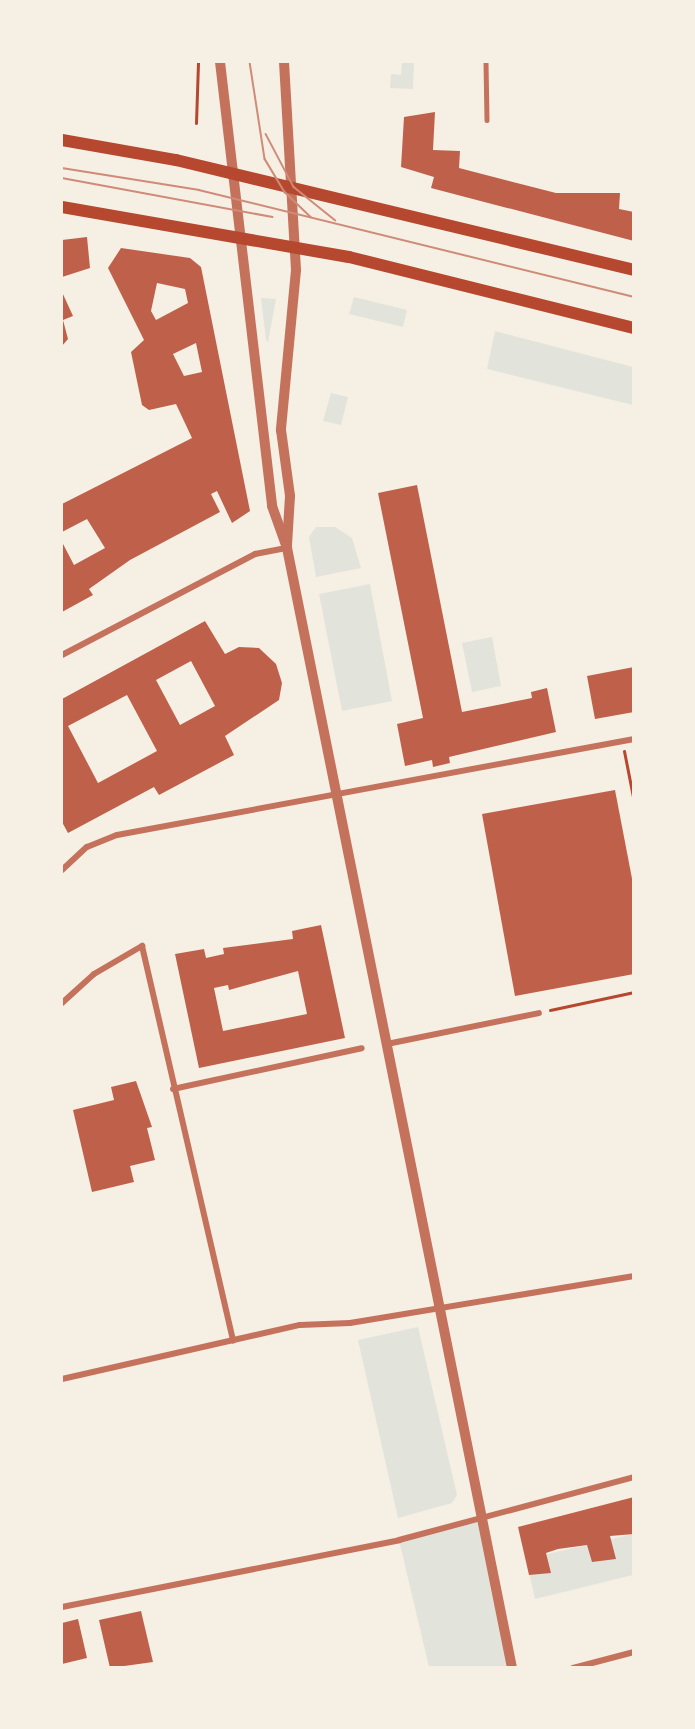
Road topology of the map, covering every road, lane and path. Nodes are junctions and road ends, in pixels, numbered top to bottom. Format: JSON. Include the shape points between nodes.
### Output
{"nodes":[{"id":1,"x":198,"y":62,"type":"edge"},
{"id":2,"x":220,"y":62,"type":"edge"},
{"id":3,"x":284,"y":62,"type":"edge"},
{"id":4,"x":486,"y":62,"type":"edge"},
{"id":5,"x":487,"y":120,"type":"dead end"},
{"id":6,"x":196,"y":123,"type":"dead end"},
{"id":7,"x":62,"y":140,"type":"edge"},
{"id":8,"x":232,"y":173,"type":"junction"},
{"id":9,"x":292,"y":187,"type":"junction"},
{"id":10,"x":62,"y":207,"type":"edge"},
{"id":11,"x":239,"y":235,"type":"junction"},
{"id":12,"x":295,"y":246,"type":"junction"},
{"id":13,"x":633,"y":270,"type":"edge"},
{"id":14,"x":633,"y":328,"type":"edge"},
{"id":15,"x":287,"y":548,"type":"junction"},
{"id":16,"x":62,"y":655,"type":"edge"},
{"id":17,"x":633,"y":739,"type":"edge"},
{"id":18,"x":622,"y":741,"type":"junction"},
{"id":19,"x":337,"y":796,"type":"junction"},
{"id":20,"x":633,"y":802,"type":"edge"},
{"id":21,"x":62,"y":870,"type":"edge"},
{"id":22,"x":633,"y":992,"type":"edge"},
{"id":23,"x":62,"y":1003,"type":"edge"},
{"id":24,"x":539,"y":1012,"type":"joint"},
{"id":25,"x":387,"y":1044,"type":"junction"},
{"id":26,"x":362,"y":1048,"type":"dead end"},
{"id":27,"x":173,"y":1089,"type":"junction"},
{"id":28,"x":633,"y":1276,"type":"edge"},
{"id":29,"x":440,"y":1306,"type":"junction"},
{"id":30,"x":232,"y":1341,"type":"junction"},
{"id":31,"x":62,"y":1379,"type":"edge"},
{"id":32,"x":633,"y":1477,"type":"edge"},
{"id":33,"x":481,"y":1518,"type":"junction"},
{"id":34,"x":62,"y":1606,"type":"edge"},
{"id":35,"x":633,"y":1652,"type":"edge"},
{"id":36,"x":512,"y":1668,"type":"edge"},
{"id":37,"x":573,"y":1668,"type":"edge"}],
"edges":[{"from":1,"to":6,"type":"path"},
{"from":2,"to":8,"type":"street"},
{"from":3,"to":9,"type":"street"},
{"from":4,"to":5,"type":"lane"},
{"from":7,"to":8,"type":"main road"},
{"from":8,"to":9,"type":"main road"},
{"from":8,"to":11,"type":"street"},
{"from":9,"to":12,"type":"street"},
{"from":9,"to":13,"type":"main road"},
{"from":10,"to":11,"type":"main road"},
{"from":11,"to":12,"type":"main road"},
{"from":11,"to":15,"type":"street","via":[[264,466]]},
{"from":12,"to":14,"type":"main road"},
{"from":12,"to":15,"type":"street","via":[[281,430],[290,496]]},
{"from":15,"to":16,"type":"street","via":[[255,554]]},
{"from":15,"to":19,"type":"street"},
{"from":17,"to":18,"type":"street"},
{"from":18,"to":19,"type":"street"},
{"from":18,"to":20,"type":"path"},
{"from":19,"to":21,"type":"street","via":[[117,835],[87,847]]},
{"from":19,"to":25,"type":"street"},
{"from":22,"to":24,"type":"path"},
{"from":23,"to":27,"type":"street","via":[[94,974],[142,946]]},
{"from":24,"to":25,"type":"street"},
{"from":25,"to":29,"type":"street"},
{"from":26,"to":27,"type":"street"},
{"from":27,"to":30,"type":"street"},
{"from":28,"to":29,"type":"street"},
{"from":29,"to":30,"type":"street","via":[[350,1323],[300,1325]]},
{"from":29,"to":33,"type":"street"},
{"from":30,"to":31,"type":"street"},
{"from":32,"to":33,"type":"street"},
{"from":33,"to":34,"type":"street","via":[[399,1540]]},
{"from":33,"to":36,"type":"street"},
{"from":35,"to":37,"type":"street"}]}
